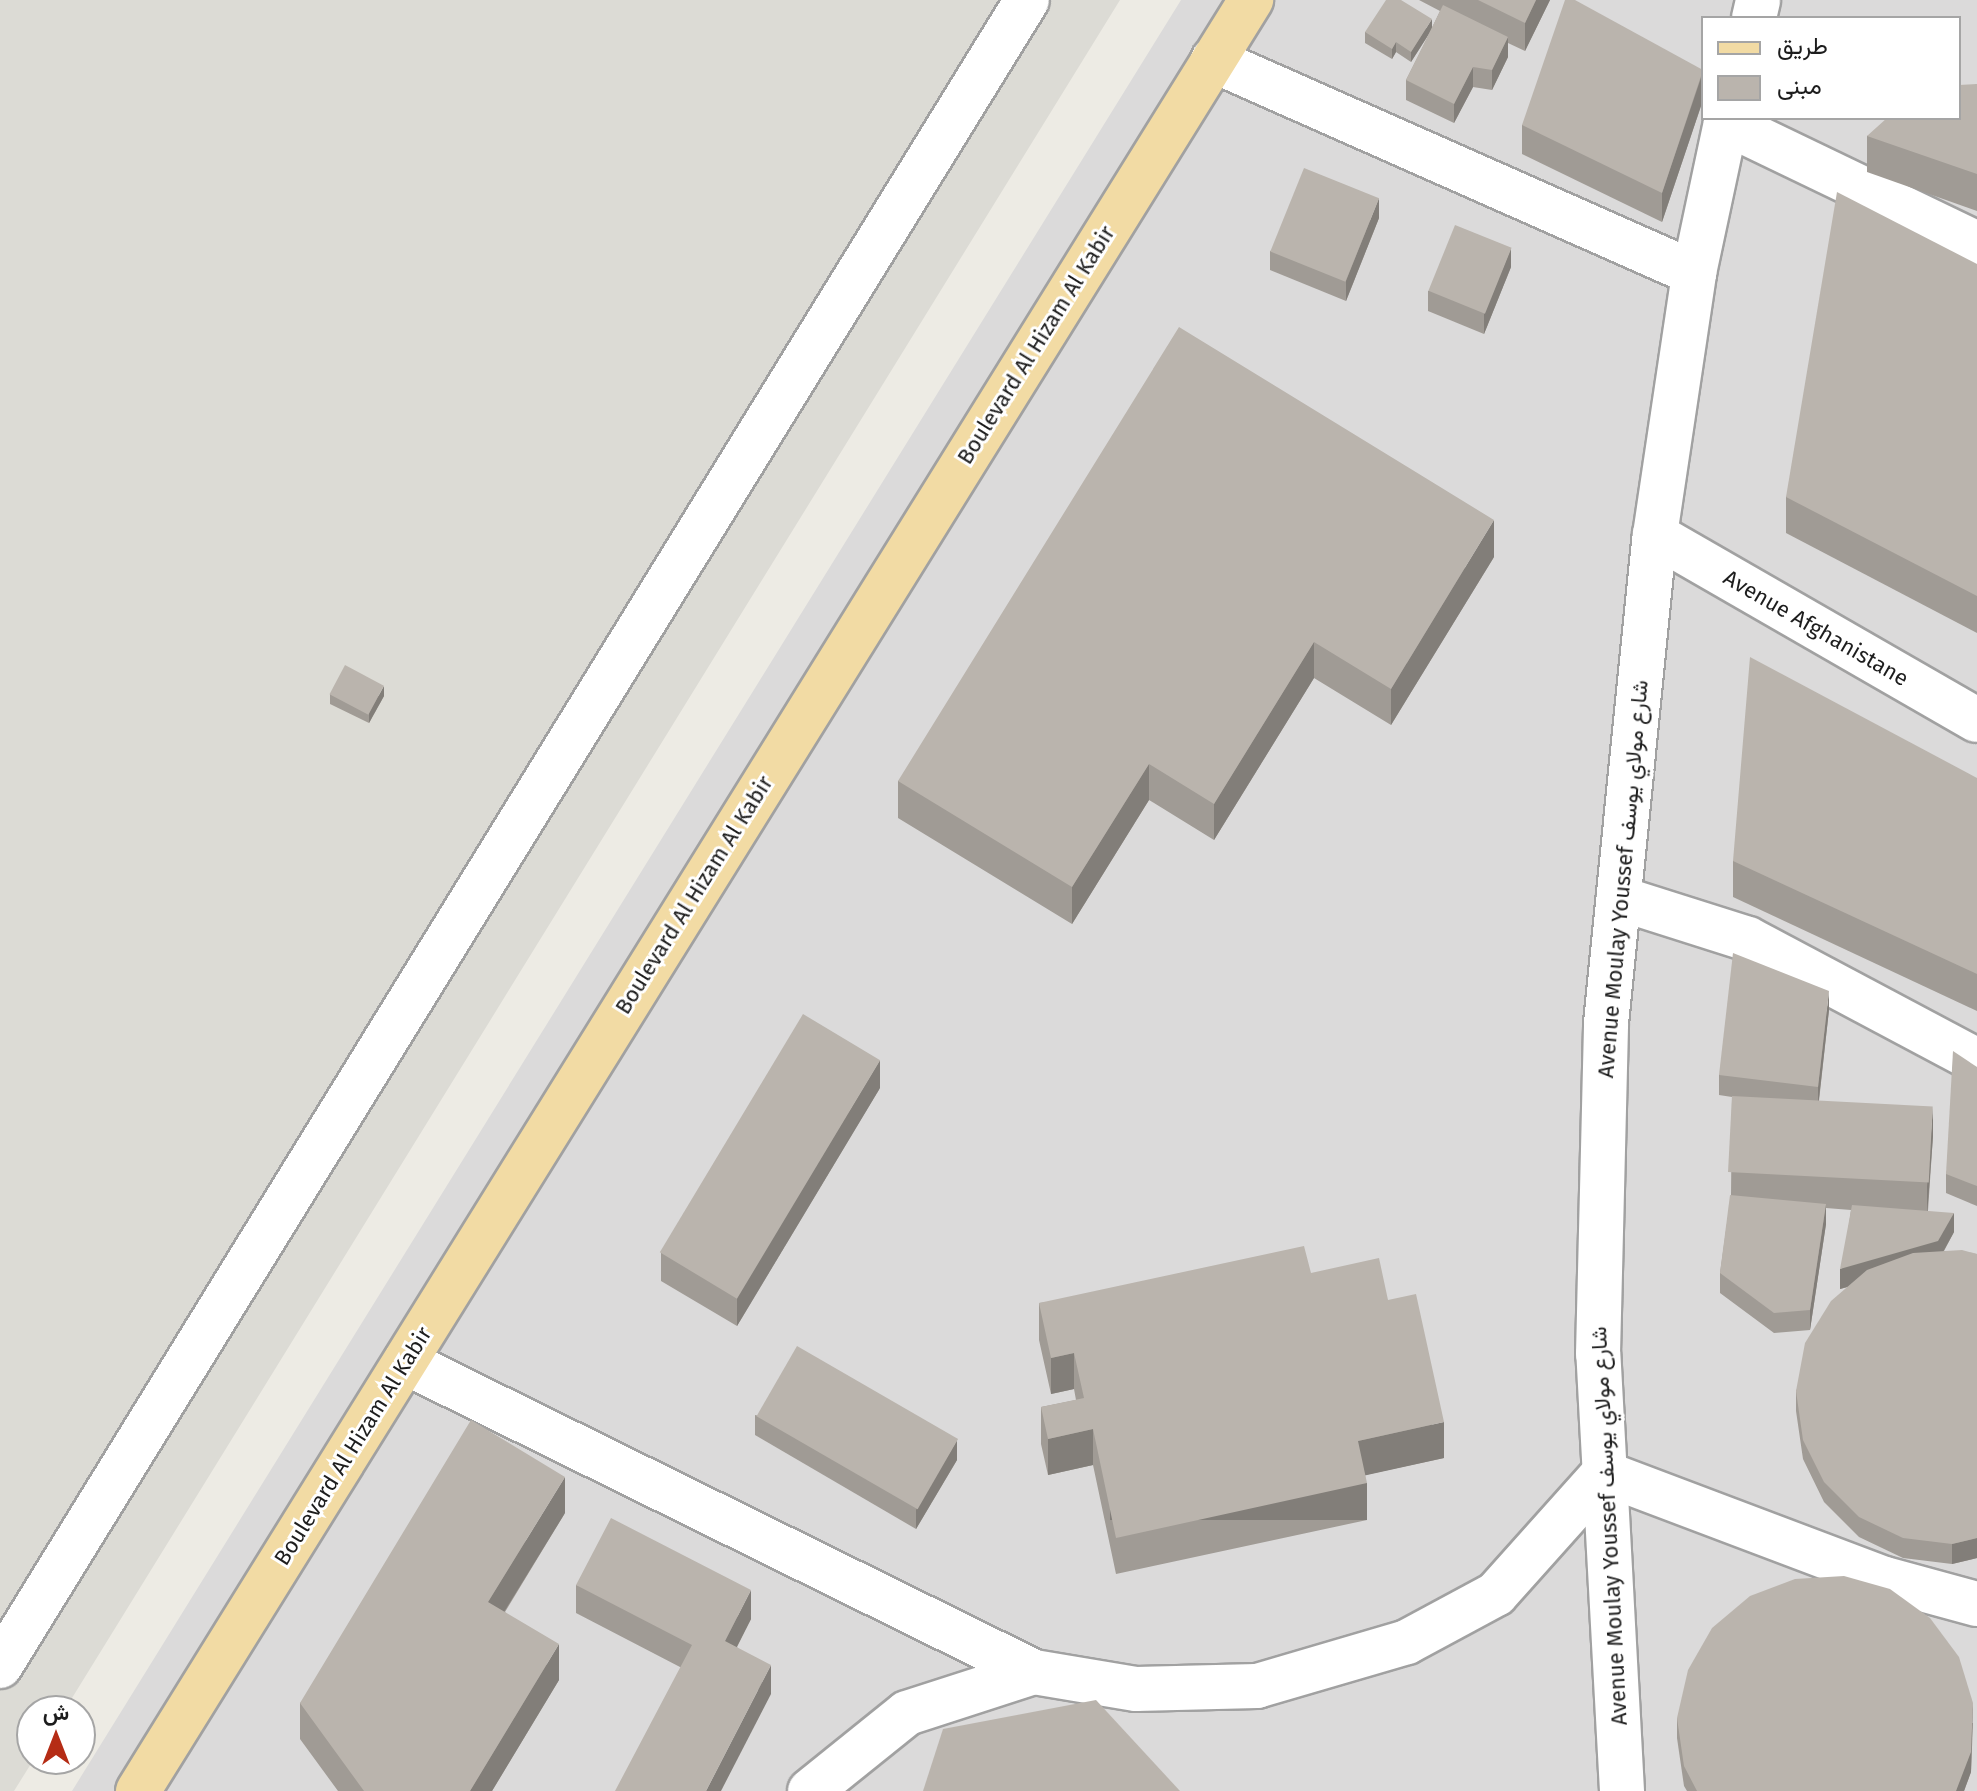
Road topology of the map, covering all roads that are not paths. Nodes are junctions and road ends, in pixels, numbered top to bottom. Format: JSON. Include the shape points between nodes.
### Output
{"nodes":[{"id":1,"x":1027,"y":0,"type":"edge"},
{"id":2,"x":1251,"y":0,"type":"edge"},
{"id":3,"x":1213,"y":60,"type":"junction"},
{"id":4,"x":1727,"y":121,"type":"edge"},
{"id":5,"x":1977,"y":244,"type":"edge"},
{"id":6,"x":1694,"y":273,"type":"junction"},
{"id":7,"x":1655,"y":535,"type":"junction"},
{"id":8,"x":1977,"y":720,"type":"edge"},
{"id":9,"x":1619,"y":898,"type":"junction"},
{"id":10,"x":1977,"y":1061,"type":"edge"},
{"id":11,"x":405,"y":1362,"type":"junction"},
{"id":12,"x":1604,"y":1473,"type":"junction"},
{"id":13,"x":1977,"y":1604,"type":"edge"},
{"id":14,"x":0,"y":1666,"type":"edge"},
{"id":15,"x":1034,"y":1672,"type":"junction"},
{"id":16,"x":138,"y":1791,"type":"edge"},
{"id":17,"x":810,"y":1791,"type":"edge"},
{"id":18,"x":1622,"y":1791,"type":"edge"}],
"edges":[{"from":1,"to":14,"type":"street"},
{"from":2,"to":3,"type":"main road","name":"Boulevard Al Hizam Al Kabir"},
{"from":3,"to":6,"type":"street"},
{"from":3,"to":11,"type":"main road","name":"Boulevard Al Hizam Al Kabir"},
{"from":4,"to":5,"type":"street"},
{"from":4,"to":6,"type":"street","name":"Avenue Moulay Youssef شارع مولاي يوسف"},
{"from":6,"to":7,"type":"street","name":"Avenue Moulay Youssef شارع مولاي يوسف"},
{"from":7,"to":8,"type":"street","name":"Avenue Afghanistane"},
{"from":7,"to":9,"type":"street","name":"Avenue Moulay Youssef شارع مولاي يوسف"},
{"from":9,"to":10,"type":"street","via":[[1748,939]]},
{"from":9,"to":12,"type":"street","name":"Avenue Moulay Youssef شارع مولاي يوسف","via":[[1606,1023],[1598,1354]]},
{"from":11,"to":15,"type":"street"},
{"from":11,"to":16,"type":"main road","name":"Boulevard Al Hizam Al Kabir"},
{"from":12,"to":13,"type":"street","via":[[1885,1579]]},
{"from":12,"to":15,"type":"street","via":[[1496,1594],[1407,1642],[1257,1686],[1136,1689]]},
{"from":12,"to":18,"type":"street","name":"Avenue Moulay Youssef شارع مولاي يوسف"},
{"from":15,"to":17,"type":"street","via":[[907,1713]]}]}
